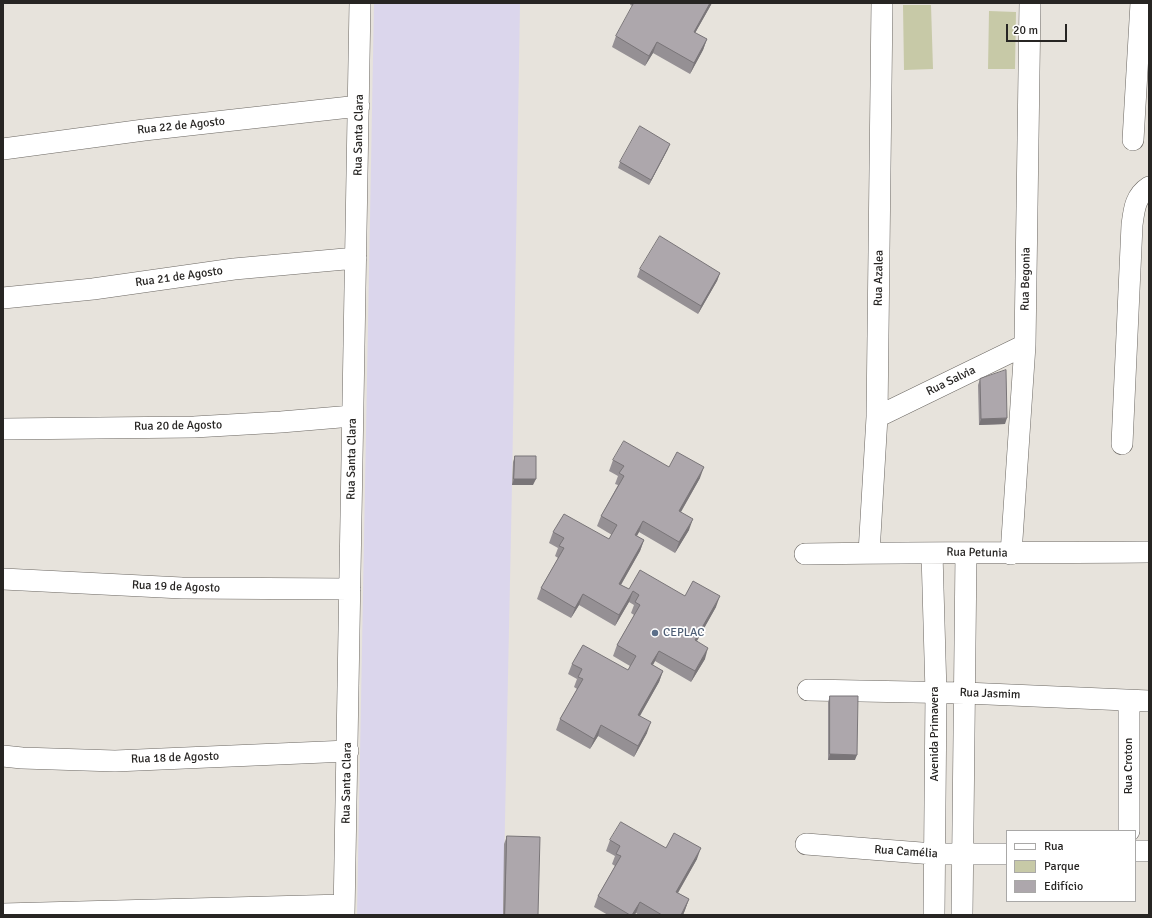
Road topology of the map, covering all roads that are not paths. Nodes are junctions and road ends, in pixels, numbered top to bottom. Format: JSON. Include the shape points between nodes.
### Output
{"nodes":[{"id":1,"x":360,"y":3,"type":"edge"},
{"id":2,"x":882,"y":3,"type":"edge"},
{"id":3,"x":1030,"y":3,"type":"edge"},
{"id":4,"x":1142,"y":3,"type":"edge"},
{"id":5,"x":359,"y":106,"type":"junction"},
{"id":6,"x":1133,"y":140,"type":"dead end"},
{"id":7,"x":3,"y":149,"type":"edge"},
{"id":8,"x":1149,"y":188,"type":"edge"},
{"id":9,"x":356,"y":258,"type":"junction"},
{"id":10,"x":3,"y":298,"type":"edge"},
{"id":11,"x":1024,"y":345,"type":"junction"},
{"id":12,"x":352,"y":416,"type":"junction"},
{"id":13,"x":877,"y":417,"type":"junction"},
{"id":14,"x":3,"y":428,"type":"edge"},
{"id":15,"x":1122,"y":444,"type":"dead end"},
{"id":16,"x":932,"y":552,"type":"junction"},
{"id":17,"x":1149,"y":552,"type":"edge"},
{"id":18,"x":869,"y":553,"type":"junction"},
{"id":19,"x":966,"y":553,"type":"junction"},
{"id":20,"x":805,"y":554,"type":"dead end"},
{"id":21,"x":1011,"y":554,"type":"junction"},
{"id":22,"x":3,"y":579,"type":"edge"},
{"id":23,"x":350,"y":589,"type":"junction"},
{"id":24,"x":808,"y":690,"type":"dead end"},
{"id":25,"x":936,"y":693,"type":"junction"},
{"id":26,"x":965,"y":693,"type":"junction"},
{"id":27,"x":1139,"y":701,"type":"edge"},
{"id":28,"x":348,"y":751,"type":"junction"},
{"id":29,"x":3,"y":756,"type":"edge"},
{"id":30,"x":1129,"y":830,"type":"edge"},
{"id":31,"x":806,"y":844,"type":"dead end"},
{"id":32,"x":1136,"y":851,"type":"edge"},
{"id":33,"x":1149,"y":851,"type":"edge"},
{"id":34,"x":934,"y":854,"type":"junction"},
{"id":35,"x":1006,"y":854,"type":"edge"},
{"id":36,"x":962,"y":855,"type":"junction"},
{"id":37,"x":344,"y":910,"type":"edge"},
{"id":38,"x":3,"y":914,"type":"edge"},
{"id":39,"x":934,"y":915,"type":"edge"},
{"id":40,"x":962,"y":915,"type":"edge"}],
"edges":[{"from":1,"to":5,"type":"street","name":"Rua Santa Clara"},
{"from":2,"to":13,"type":"street","name":"Rua Azalea"},
{"from":3,"to":11,"type":"street","name":"Rua Begonia"},
{"from":4,"to":6,"type":"street"},
{"from":5,"to":7,"type":"street","name":"Rua 22 de Agosto"},
{"from":5,"to":9,"type":"street","name":"Rua Santa Clara"},
{"from":8,"to":15,"type":"street","via":[[1139,195],[1132,225]]},
{"from":9,"to":10,"type":"street","name":"Rua 21 de Agosto","via":[[234,269],[94,289]]},
{"from":9,"to":12,"type":"street","name":"Rua Santa Clara"},
{"from":11,"to":13,"type":"street","name":"Rua Salvia"},
{"from":11,"to":21,"type":"street","name":"Rua Begonia"},
{"from":12,"to":14,"type":"street","name":"Rua 20 de Agosto","via":[[194,427]]},
{"from":12,"to":23,"type":"street","name":"Rua Santa Clara"},
{"from":13,"to":18,"type":"street","name":"Rua Azalea"},
{"from":16,"to":18,"type":"street","name":"Rua Petunia"},
{"from":16,"to":19,"type":"street","name":"Rua Petunia"},
{"from":16,"to":25,"type":"street","name":"Avenida Primavera"},
{"from":17,"to":21,"type":"street","name":"Rua Petunia"},
{"from":18,"to":20,"type":"street","name":"Rua Petunia"},
{"from":19,"to":21,"type":"street","name":"Rua Petunia"},
{"from":19,"to":26,"type":"street"},
{"from":22,"to":23,"type":"street","name":"Rua 19 de Agosto","via":[[182,588]]},
{"from":23,"to":28,"type":"street","name":"Rua Santa Clara"},
{"from":24,"to":25,"type":"street","name":"Rua Jasmim"},
{"from":25,"to":26,"type":"street","name":"Rua Jasmim"},
{"from":25,"to":34,"type":"street","name":"Avenida Primavera"},
{"from":26,"to":27,"type":"street","name":"Rua Jasmim"},
{"from":26,"to":36,"type":"street"},
{"from":27,"to":30,"type":"street","name":"Rua Croton"},
{"from":28,"to":29,"type":"street","name":"Rua 18 de Agosto","via":[[115,760]]},
{"from":28,"to":37,"type":"street","name":"Rua Santa Clara"},
{"from":31,"to":34,"type":"street","name":"Rua Camélia"},
{"from":32,"to":33,"type":"street"},
{"from":34,"to":36,"type":"street","name":"Rua Camélia"},
{"from":34,"to":39,"type":"street","name":"Avenida Primavera"},
{"from":35,"to":36,"type":"street","name":"Rua Camélia"},
{"from":36,"to":40,"type":"street"},
{"from":37,"to":38,"type":"street"}]}
